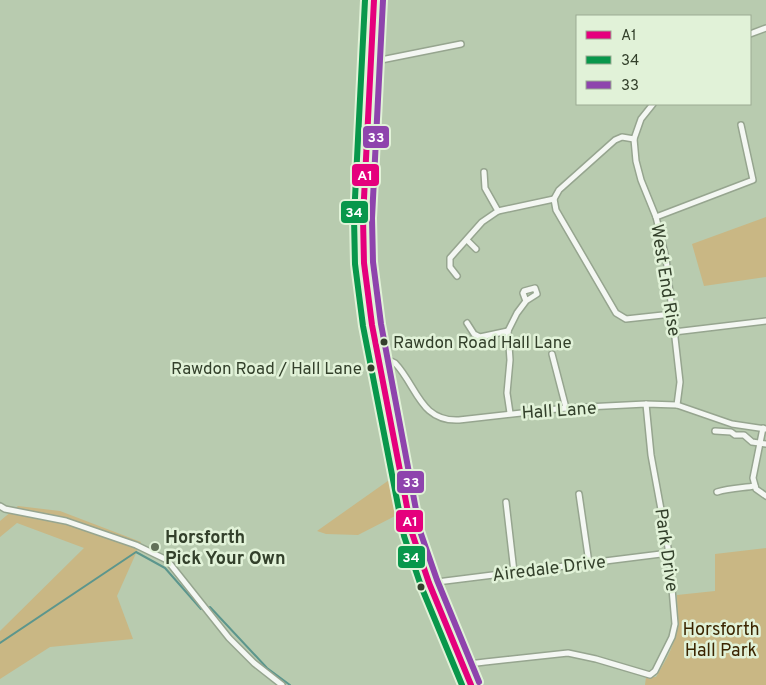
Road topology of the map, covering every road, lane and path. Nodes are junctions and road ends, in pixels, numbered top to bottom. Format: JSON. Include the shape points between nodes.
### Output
{"nodes":[{"id":1,"x":374,"y":0,"type":"edge"},
{"id":2,"x":766,"y":28,"type":"edge"},
{"id":3,"x":751,"y":34,"type":"edge"},
{"id":4,"x":461,"y":44,"type":"dead end"},
{"id":5,"x":370,"y":62,"type":"junction"},
{"id":6,"x":652,"y":105,"type":"edge"},
{"id":7,"x":741,"y":125,"type":"dead end"},
{"id":8,"x":634,"y":139,"type":"junction"},
{"id":9,"x":484,"y":172,"type":"dead end"},
{"id":10,"x":554,"y":199,"type":"junction"},
{"id":11,"x":498,"y":212,"type":"junction"},
{"id":12,"x":656,"y":217,"type":"junction"},
{"id":13,"x":467,"y":240,"type":"junction"},
{"id":14,"x":476,"y":250,"type":"dead end"},
{"id":15,"x":457,"y":276,"type":"dead end"},
{"id":16,"x":526,"y":301,"type":"dead end"},
{"id":17,"x":672,"y":314,"type":"junction"},
{"id":18,"x":766,"y":322,"type":"edge"},
{"id":19,"x":467,"y":323,"type":"dead end"},
{"id":20,"x":508,"y":331,"type":"junction"},
{"id":21,"x":674,"y":332,"type":"junction"},
{"id":22,"x":552,"y":354,"type":"dead end"},
{"id":23,"x":378,"y":361,"type":"junction"},
{"id":24,"x":646,"y":404,"type":"junction"},
{"id":25,"x":677,"y":405,"type":"junction"},
{"id":26,"x":566,"y":408,"type":"junction"},
{"id":27,"x":510,"y":414,"type":"junction"},
{"id":28,"x":764,"y":428,"type":"edge"},
{"id":29,"x":715,"y":431,"type":"dead end"},
{"id":30,"x":763,"y":443,"type":"edge"},
{"id":31,"x":754,"y":486,"type":"junction"},
{"id":32,"x":717,"y":492,"type":"dead end"},
{"id":33,"x":579,"y":494,"type":"dead end"},
{"id":34,"x":766,"y":496,"type":"edge"},
{"id":35,"x":506,"y":502,"type":"dead end"},
{"id":36,"x":0,"y":506,"type":"edge"},
{"id":37,"x":668,"y":553,"type":"junction"},
{"id":38,"x":589,"y":563,"type":"junction"},
{"id":39,"x":514,"y":572,"type":"junction"},
{"id":40,"x":430,"y":583,"type":"junction"},
{"id":41,"x":463,"y":668,"type":"junction"},
{"id":42,"x":282,"y":685,"type":"edge"},
{"id":43,"x":471,"y":685,"type":"edge"}],
"edges":[{"from":1,"to":5,"type":"main road"},
{"from":2,"to":3,"type":"street"},
{"from":4,"to":5,"type":"street"},
{"from":5,"to":23,"type":"main road","via":[[363,237],[367,291]]},
{"from":6,"to":8,"type":"street","name":"West End Rise","via":[[641,119]]},
{"from":7,"to":12,"type":"street","via":[[753,180]]},
{"from":8,"to":10,"type":"street","via":[[622,137],[615,140],[559,190]]},
{"from":8,"to":12,"type":"street","name":"West End Rise","via":[[641,180]]},
{"from":9,"to":11,"type":"street","via":[[485,188]]},
{"from":10,"to":11,"type":"street"},
{"from":10,"to":17,"type":"street","via":[[556,210],[616,313],[626,319]]},
{"from":11,"to":13,"type":"street","via":[[482,222]]},
{"from":12,"to":17,"type":"street","name":"West End Rise","via":[[666,258]]},
{"from":13,"to":14,"type":"street"},
{"from":13,"to":15,"type":"street","via":[[449,260]]},
{"from":16,"to":20,"type":"street"},
{"from":17,"to":21,"type":"street","name":"West End Rise"},
{"from":18,"to":21,"type":"street"},
{"from":19,"to":20,"type":"street","via":[[477,336]]},
{"from":20,"to":27,"type":"street"},
{"from":21,"to":25,"type":"street","name":"West End Rise","via":[[680,382]]},
{"from":22,"to":26,"type":"street"},
{"from":23,"to":27,"type":"street","name":"Hall Lane","via":[[391,360],[395,363],[428,409],[440,419]]},
{"from":23,"to":40,"type":"main road","via":[[408,517]]},
{"from":24,"to":25,"type":"street","name":"Hall Lane"},
{"from":24,"to":26,"type":"street","name":"Hall Lane"},
{"from":24,"to":37,"type":"street","name":"Park Drive","via":[[651,455]]},
{"from":25,"to":28,"type":"street","name":"Hall Lane","via":[[732,424]]},
{"from":26,"to":27,"type":"street","name":"Hall Lane"},
{"from":28,"to":30,"type":"street"},
{"from":29,"to":30,"type":"street","via":[[744,435],[752,442]]},
{"from":30,"to":31,"type":"street","via":[[753,478]]},
{"from":31,"to":32,"type":"street"},
{"from":31,"to":34,"type":"street"},
{"from":33,"to":38,"type":"street"},
{"from":35,"to":39,"type":"street"},
{"from":36,"to":42,"type":"street","via":[[66,521],[136,545],[167,560],[229,638]]},
{"from":37,"to":38,"type":"street","name":"Airedale Drive"},
{"from":37,"to":41,"type":"street","name":"Park Drive","via":[[675,624],[653,674],[568,653],[469,664]]},
{"from":38,"to":39,"type":"street","name":"Airedale Drive"},
{"from":39,"to":40,"type":"street","name":"Airedale Drive"},
{"from":40,"to":41,"type":"main road"},
{"from":41,"to":43,"type":"main road"}]}
